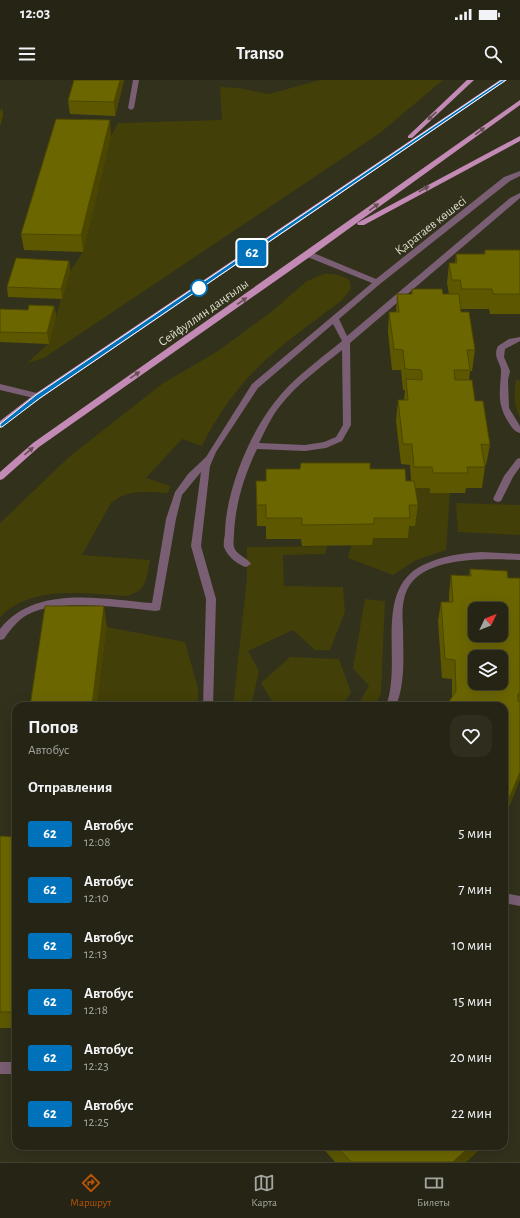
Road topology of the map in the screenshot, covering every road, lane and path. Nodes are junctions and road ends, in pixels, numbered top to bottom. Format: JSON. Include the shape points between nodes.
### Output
{"nodes":[{"id":1,"x":136,"y":80,"type":"edge"},
{"id":2,"x":471,"y":80,"type":"edge"},
{"id":3,"x":504,"y":80,"type":"edge"},
{"id":4,"x":520,"y":102,"type":"edge"},
{"id":5,"x":131,"y":108,"type":"dead end"},
{"id":6,"x":520,"y":138,"type":"edge"},
{"id":7,"x":387,"y":158,"type":"junction"},
{"id":8,"x":520,"y":173,"type":"edge"},
{"id":9,"x":520,"y":195,"type":"edge"},
{"id":10,"x":328,"y":240,"type":"junction"},
{"id":11,"x":308,"y":254,"type":"junction"},
{"id":12,"x":377,"y":282,"type":"junction"},
{"id":13,"x":335,"y":319,"type":"junction"},
{"id":14,"x":520,"y":339,"type":"edge"},
{"id":15,"x":346,"y":342,"type":"junction"},
{"id":16,"x":0,"y":387,"type":"edge"},
{"id":17,"x":38,"y":396,"type":"junction"},
{"id":18,"x":0,"y":425,"type":"edge"},
{"id":19,"x":520,"y":430,"type":"edge"},
{"id":20,"x":254,"y":446,"type":"junction"},
{"id":21,"x":208,"y":459,"type":"junction"},
{"id":22,"x":520,"y":461,"type":"edge"},
{"id":23,"x":0,"y":477,"type":"edge"},
{"id":24,"x":498,"y":499,"type":"dead end"},
{"id":25,"x":520,"y":557,"type":"edge"},
{"id":26,"x":246,"y":564,"type":"dead end"},
{"id":27,"x":0,"y":636,"type":"edge"},
{"id":28,"x":208,"y":702,"type":"edge"},
{"id":29,"x":392,"y":702,"type":"edge"},
{"id":30,"x":508,"y":899,"type":"edge"},
{"id":31,"x":520,"y":901,"type":"edge"},
{"id":32,"x":0,"y":1068,"type":"edge"},
{"id":33,"x":12,"y":1068,"type":"edge"}],
"edges":[{"from":1,"to":5,"type":"street"},
{"from":2,"to":7,"type":"main road","one_way":true},
{"from":3,"to":7,"type":"main road","name":"Сейфуллин даңғылы"},
{"from":10,"to":4,"type":"main road","name":"Сейфуллин даңғылы","one_way":true},
{"from":10,"to":6,"type":"main road","one_way":true},
{"from":7,"to":17,"type":"main road","name":"Сейфуллин даңғылы"},
{"from":8,"to":12,"type":"street","name":"Қаратаев көшесі","via":[[507,179]]},
{"from":9,"to":15,"type":"street"},
{"from":10,"to":11,"type":"main road","name":"Сейфуллин даңғылы"},
{"from":11,"to":12,"type":"street"},
{"from":23,"to":11,"type":"main road","name":"Сейфуллин даңғылы","one_way":true,"via":[[36,445]]},
{"from":12,"to":13,"type":"street","name":"Қаратаев көшесі"},
{"from":13,"to":15,"type":"street"},
{"from":13,"to":21,"type":"street","name":"Қаратаев көшесі","via":[[255,386]]},
{"from":14,"to":19,"type":"street","via":[[501,348],[500,357],[506,371],[504,408]]},
{"from":15,"to":20,"type":"street","via":[[277,404]]},
{"from":15,"to":20,"type":"street","via":[[347,425],[340,438],[326,445],[305,448]]},
{"from":16,"to":17,"type":"street"},
{"from":17,"to":18,"type":"main road","name":"Сейфуллин даңғылы"},
{"from":20,"to":26,"type":"street","via":[[242,471],[230,519],[229,547],[234,555]]},
{"from":21,"to":27,"type":"street","via":[[178,494],[171,519],[156,607],[45,603],[25,611],[7,626]]},
{"from":21,"to":28,"type":"street","via":[[196,546],[211,604]]},
{"from":22,"to":24,"type":"street","via":[[509,476]]},
{"from":25,"to":29,"type":"street","via":[[456,557],[435,563],[415,574],[403,587],[399,601],[398,683]]},
{"from":30,"to":31,"type":"street"},
{"from":32,"to":33,"type":"street"}]}
